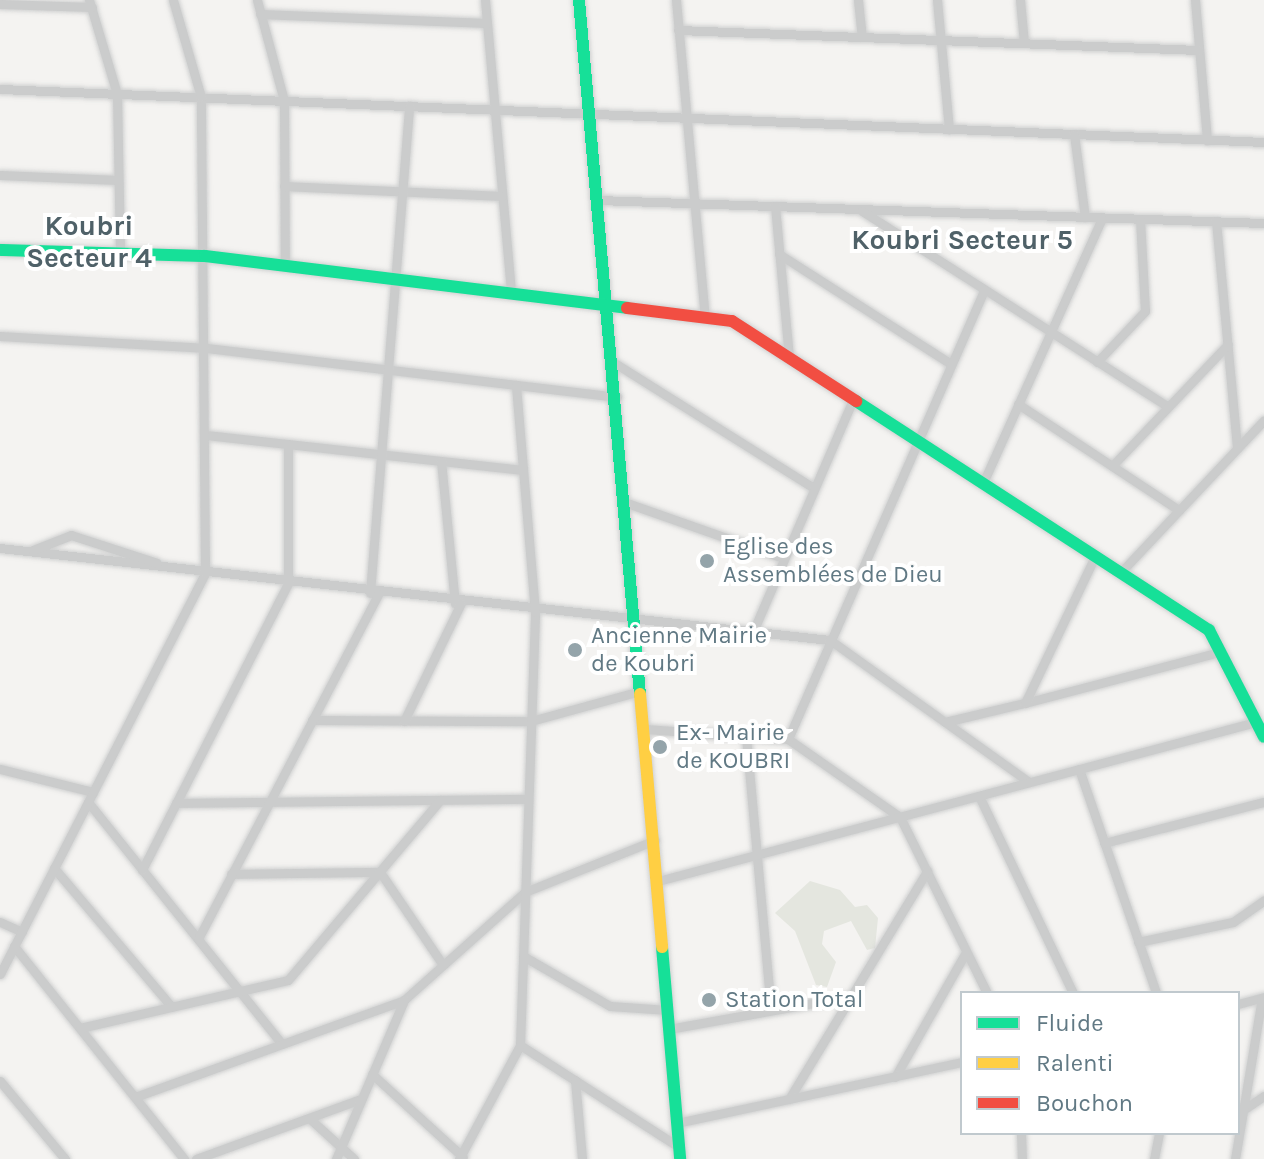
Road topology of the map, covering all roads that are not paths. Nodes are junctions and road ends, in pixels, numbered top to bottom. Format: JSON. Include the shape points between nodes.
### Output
{"nodes":[{"id":1,"x":173,"y":0,"type":"edge"},
{"id":2,"x":257,"y":0,"type":"edge"},
{"id":3,"x":485,"y":0,"type":"edge"},
{"id":4,"x":579,"y":0,"type":"edge"},
{"id":5,"x":676,"y":0,"type":"edge"},
{"id":6,"x":858,"y":0,"type":"edge"},
{"id":7,"x":937,"y":0,"type":"edge"},
{"id":8,"x":1020,"y":0,"type":"edge"},
{"id":9,"x":1195,"y":0,"type":"edge"},
{"id":10,"x":0,"y":4,"type":"edge"},
{"id":11,"x":90,"y":4,"type":"edge"},
{"id":12,"x":260,"y":14,"type":"junction"},
{"id":13,"x":487,"y":23,"type":"junction"},
{"id":14,"x":678,"y":30,"type":"junction"},
{"id":15,"x":862,"y":37,"type":"junction"},
{"id":16,"x":941,"y":40,"type":"junction"},
{"id":17,"x":1024,"y":43,"type":"junction"},
{"id":18,"x":1199,"y":50,"type":"junction"},
{"id":19,"x":0,"y":89,"type":"edge"},
{"id":20,"x":117,"y":94,"type":"junction"},
{"id":21,"x":201,"y":97,"type":"junction"},
{"id":22,"x":284,"y":101,"type":"junction"},
{"id":23,"x":409,"y":106,"type":"junction"},
{"id":24,"x":494,"y":109,"type":"junction"},
{"id":25,"x":590,"y":113,"type":"junction"},
{"id":26,"x":687,"y":117,"type":"junction"},
{"id":27,"x":949,"y":129,"type":"junction"},
{"id":28,"x":1074,"y":134,"type":"junction"},
{"id":29,"x":1207,"y":140,"type":"junction"},
{"id":30,"x":1264,"y":142,"type":"edge"},
{"id":31,"x":0,"y":175,"type":"edge"},
{"id":32,"x":118,"y":180,"type":"junction"},
{"id":33,"x":284,"y":186,"type":"junction"},
{"id":34,"x":402,"y":192,"type":"junction"},
{"id":35,"x":502,"y":196,"type":"junction"},
{"id":36,"x":598,"y":200,"type":"junction"},
{"id":37,"x":695,"y":204,"type":"junction"},
{"id":38,"x":775,"y":206,"type":"junction"},
{"id":39,"x":859,"y":209,"type":"junction"},
{"id":40,"x":1085,"y":217,"type":"junction"},
{"id":41,"x":1102,"y":218,"type":"junction"},
{"id":42,"x":1140,"y":219,"type":"junction"},
{"id":43,"x":1216,"y":221,"type":"junction"},
{"id":44,"x":1264,"y":223,"type":"edge"},
{"id":45,"x":0,"y":250,"type":"edge"},
{"id":46,"x":120,"y":254,"type":"junction"},
{"id":47,"x":779,"y":254,"type":"junction"},
{"id":48,"x":205,"y":256,"type":"junction"},
{"id":49,"x":285,"y":266,"type":"junction"},
{"id":50,"x":395,"y":279,"type":"junction"},
{"id":51,"x":984,"y":290,"type":"junction"},
{"id":52,"x":511,"y":292,"type":"junction"},
{"id":53,"x":608,"y":303,"type":"junction"},
{"id":54,"x":705,"y":317,"type":"junction"},
{"id":55,"x":1050,"y":332,"type":"junction"},
{"id":56,"x":0,"y":336,"type":"edge"},
{"id":57,"x":1228,"y":344,"type":"junction"},
{"id":58,"x":207,"y":348,"type":"junction"},
{"id":59,"x":789,"y":358,"type":"junction"},
{"id":60,"x":613,"y":362,"type":"junction"},
{"id":61,"x":1097,"y":362,"type":"junction"},
{"id":62,"x":951,"y":364,"type":"junction"},
{"id":63,"x":388,"y":370,"type":"junction"},
{"id":64,"x":516,"y":385,"type":"junction"},
{"id":65,"x":617,"y":397,"type":"junction"},
{"id":66,"x":853,"y":399,"type":"junction"},
{"id":67,"x":1018,"y":404,"type":"junction"},
{"id":68,"x":1168,"y":407,"type":"junction"},
{"id":69,"x":1264,"y":420,"type":"edge"},
{"id":70,"x":206,"y":435,"type":"junction"},
{"id":71,"x":917,"y":441,"type":"junction"},
{"id":72,"x":288,"y":444,"type":"junction"},
{"id":73,"x":1237,"y":448,"type":"junction"},
{"id":74,"x":381,"y":454,"type":"junction"},
{"id":75,"x":441,"y":461,"type":"junction"},
{"id":76,"x":1112,"y":466,"type":"junction"},
{"id":77,"x":523,"y":470,"type":"junction"},
{"id":78,"x":983,"y":483,"type":"junction"},
{"id":79,"x":814,"y":488,"type":"junction"},
{"id":80,"x":627,"y":503,"type":"junction"},
{"id":81,"x":1179,"y":510,"type":"junction"},
{"id":82,"x":0,"y":548,"type":"edge"},
{"id":83,"x":31,"y":551,"type":"junction"},
{"id":84,"x":1095,"y":556,"type":"junction"},
{"id":85,"x":783,"y":558,"type":"junction"},
{"id":86,"x":172,"y":569,"type":"junction"},
{"id":87,"x":205,"y":573,"type":"junction"},
{"id":88,"x":1120,"y":573,"type":"junction"},
{"id":89,"x":288,"y":583,"type":"junction"},
{"id":90,"x":374,"y":593,"type":"junction"},
{"id":91,"x":458,"y":603,"type":"junction"},
{"id":92,"x":535,"y":612,"type":"junction"},
{"id":93,"x":637,"y":624,"type":"junction"},
{"id":94,"x":752,"y":634,"type":"junction"},
{"id":95,"x":830,"y":640,"type":"junction"},
{"id":96,"x":1220,"y":652,"type":"junction"},
{"id":97,"x":642,"y":690,"type":"junction"},
{"id":98,"x":1025,"y":703,"type":"junction"},
{"id":99,"x":312,"y":720,"type":"junction"},
{"id":100,"x":404,"y":721,"type":"junction"},
{"id":101,"x":531,"y":721,"type":"junction"},
{"id":102,"x":945,"y":722,"type":"junction"},
{"id":103,"x":646,"y":729,"type":"junction"},
{"id":104,"x":1262,"y":732,"type":"edge"},
{"id":105,"x":746,"y":736,"type":"junction"},
{"id":106,"x":788,"y":739,"type":"junction"},
{"id":107,"x":1079,"y":769,"type":"junction"},
{"id":108,"x":1,"y":772,"type":"edge"},
{"id":109,"x":1029,"y":782,"type":"junction"},
{"id":110,"x":979,"y":796,"type":"junction"},
{"id":111,"x":90,"y":797,"type":"junction"},
{"id":112,"x":528,"y":799,"type":"junction"},
{"id":113,"x":440,"y":800,"type":"junction"},
{"id":114,"x":269,"y":802,"type":"junction"},
{"id":115,"x":1264,"y":802,"type":"edge"},
{"id":116,"x":176,"y":803,"type":"junction"},
{"id":117,"x":900,"y":817,"type":"junction"},
{"id":118,"x":655,"y":840,"type":"junction"},
{"id":119,"x":1104,"y":843,"type":"junction"},
{"id":120,"x":757,"y":855,"type":"junction"},
{"id":121,"x":54,"y":868,"type":"junction"},
{"id":122,"x":142,"y":870,"type":"junction"},
{"id":123,"x":927,"y":871,"type":"junction"},
{"id":124,"x":380,"y":872,"type":"junction"},
{"id":125,"x":231,"y":874,"type":"junction"},
{"id":126,"x":658,"y":881,"type":"junction"},
{"id":127,"x":525,"y":892,"type":"junction"},
{"id":128,"x":1264,"y":900,"type":"edge"},
{"id":129,"x":0,"y":922,"type":"edge"},
{"id":130,"x":22,"y":932,"type":"junction"},
{"id":131,"x":198,"y":939,"type":"junction"},
{"id":132,"x":1138,"y":942,"type":"junction"},
{"id":133,"x":14,"y":946,"type":"junction"},
{"id":134,"x":966,"y":952,"type":"junction"},
{"id":135,"x":523,"y":956,"type":"junction"},
{"id":136,"x":443,"y":965,"type":"junction"},
{"id":137,"x":0,"y":974,"type":"edge"},
{"id":138,"x":240,"y":991,"type":"junction"},
{"id":139,"x":986,"y":991,"type":"edge"},
{"id":140,"x":1072,"y":991,"type":"edge"},
{"id":141,"x":1155,"y":991,"type":"edge"},
{"id":142,"x":852,"y":996,"type":"junction"},
{"id":143,"x":1263,"y":998,"type":"edge"},
{"id":144,"x":404,"y":1000,"type":"junction"},
{"id":145,"x":1240,"y":1004,"type":"edge"},
{"id":146,"x":172,"y":1007,"type":"junction"},
{"id":147,"x":668,"y":1010,"type":"junction"},
{"id":148,"x":771,"y":1010,"type":"junction"},
{"id":149,"x":80,"y":1028,"type":"junction"},
{"id":150,"x":669,"y":1029,"type":"junction"},
{"id":151,"x":282,"y":1044,"type":"junction"},
{"id":152,"x":520,"y":1045,"type":"junction"},
{"id":153,"x":960,"y":1062,"type":"edge"},
{"id":154,"x":372,"y":1074,"type":"junction"},
{"id":155,"x":895,"y":1077,"type":"junction"},
{"id":156,"x":575,"y":1080,"type":"junction"},
{"id":157,"x":0,"y":1081,"type":"edge"},
{"id":158,"x":1264,"y":1096,"type":"edge"},
{"id":159,"x":135,"y":1097,"type":"junction"},
{"id":160,"x":361,"y":1099,"type":"junction"},
{"id":161,"x":789,"y":1099,"type":"junction"},
{"id":162,"x":1243,"y":1110,"type":"junction"},
{"id":163,"x":309,"y":1118,"type":"junction"},
{"id":164,"x":677,"y":1123,"type":"junction"},
{"id":165,"x":1240,"y":1128,"type":"edge"},
{"id":166,"x":1021,"y":1135,"type":"edge"},
{"id":167,"x":1159,"y":1135,"type":"edge"},
{"id":168,"x":1239,"y":1135,"type":"edge"},
{"id":169,"x":341,"y":1147,"type":"junction"},
{"id":170,"x":680,"y":1153,"type":"edge"},
{"id":171,"x":462,"y":1158,"type":"edge"},
{"id":172,"x":65,"y":1159,"type":"edge"},
{"id":173,"x":184,"y":1159,"type":"edge"},
{"id":174,"x":196,"y":1159,"type":"edge"},
{"id":175,"x":336,"y":1159,"type":"edge"},
{"id":176,"x":354,"y":1159,"type":"edge"},
{"id":177,"x":582,"y":1159,"type":"edge"},
{"id":178,"x":1022,"y":1159,"type":"edge"},
{"id":179,"x":1154,"y":1159,"type":"edge"},
{"id":180,"x":1235,"y":1159,"type":"edge"}],
"edges":[{"from":1,"to":21,"type":"street"},
{"from":2,"to":12,"type":"street"},
{"from":3,"to":13,"type":"street"},
{"from":4,"to":25,"type":"main road"},
{"from":5,"to":14,"type":"street"},
{"from":6,"to":15,"type":"street"},
{"from":7,"to":16,"type":"street"},
{"from":8,"to":17,"type":"street"},
{"from":9,"to":18,"type":"street"},
{"from":10,"to":11,"type":"street"},
{"from":11,"to":20,"type":"street"},
{"from":12,"to":13,"type":"street"},
{"from":12,"to":22,"type":"street"},
{"from":13,"to":24,"type":"street"},
{"from":14,"to":15,"type":"street"},
{"from":14,"to":26,"type":"street"},
{"from":15,"to":16,"type":"street"},
{"from":16,"to":17,"type":"street"},
{"from":16,"to":27,"type":"street"},
{"from":17,"to":18,"type":"street"},
{"from":18,"to":29,"type":"street"},
{"from":19,"to":20,"type":"street"},
{"from":20,"to":21,"type":"street"},
{"from":20,"to":32,"type":"street"},
{"from":21,"to":22,"type":"street"},
{"from":21,"to":48,"type":"street"},
{"from":22,"to":23,"type":"street"},
{"from":22,"to":33,"type":"street"},
{"from":23,"to":24,"type":"street"},
{"from":23,"to":34,"type":"street"},
{"from":24,"to":25,"type":"street"},
{"from":24,"to":35,"type":"street"},
{"from":25,"to":26,"type":"street"},
{"from":25,"to":36,"type":"main road"},
{"from":26,"to":27,"type":"street"},
{"from":26,"to":37,"type":"street"},
{"from":27,"to":28,"type":"street"},
{"from":28,"to":29,"type":"street"},
{"from":28,"to":40,"type":"street"},
{"from":29,"to":30,"type":"street"},
{"from":31,"to":32,"type":"street"},
{"from":32,"to":46,"type":"street"},
{"from":33,"to":34,"type":"street"},
{"from":33,"to":49,"type":"street"},
{"from":34,"to":35,"type":"street"},
{"from":34,"to":50,"type":"street"},
{"from":35,"to":52,"type":"street"},
{"from":36,"to":37,"type":"street"},
{"from":36,"to":53,"type":"main road"},
{"from":37,"to":38,"type":"street"},
{"from":37,"to":54,"type":"street"},
{"from":38,"to":39,"type":"street"},
{"from":38,"to":47,"type":"street"},
{"from":39,"to":40,"type":"street"},
{"from":39,"to":51,"type":"street"},
{"from":40,"to":41,"type":"street"},
{"from":41,"to":42,"type":"street"},
{"from":41,"to":55,"type":"street"},
{"from":42,"to":43,"type":"street"},
{"from":42,"to":61,"type":"street","via":[[1145,311]]},
{"from":43,"to":44,"type":"street"},
{"from":43,"to":57,"type":"street"},
{"from":45,"to":46,"type":"main road"},
{"from":46,"to":48,"type":"main road"},
{"from":47,"to":59,"type":"street"},
{"from":47,"to":62,"type":"street"},
{"from":48,"to":49,"type":"main road"},
{"from":48,"to":58,"type":"street"},
{"from":49,"to":50,"type":"main road"},
{"from":50,"to":52,"type":"main road"},
{"from":50,"to":63,"type":"street"},
{"from":51,"to":55,"type":"street"},
{"from":51,"to":62,"type":"street"},
{"from":52,"to":53,"type":"main road"},
{"from":53,"to":54,"type":"main road"},
{"from":53,"to":60,"type":"main road"},
{"from":54,"to":59,"type":"main road","via":[[732,321]]},
{"from":55,"to":61,"type":"street"},
{"from":55,"to":67,"type":"street"},
{"from":56,"to":58,"type":"street"},
{"from":57,"to":68,"type":"street"},
{"from":57,"to":73,"type":"street"},
{"from":58,"to":63,"type":"street"},
{"from":58,"to":70,"type":"street"},
{"from":59,"to":66,"type":"main road"},
{"from":60,"to":65,"type":"main road"},
{"from":60,"to":79,"type":"street"},
{"from":61,"to":68,"type":"street"},
{"from":62,"to":71,"type":"street"},
{"from":63,"to":64,"type":"street"},
{"from":63,"to":74,"type":"street"},
{"from":64,"to":65,"type":"street"},
{"from":64,"to":77,"type":"street"},
{"from":65,"to":80,"type":"main road"},
{"from":66,"to":71,"type":"main road"},
{"from":66,"to":79,"type":"street"},
{"from":67,"to":76,"type":"street"},
{"from":67,"to":78,"type":"street"},
{"from":68,"to":76,"type":"street"},
{"from":69,"to":73,"type":"street"},
{"from":70,"to":72,"type":"street"},
{"from":70,"to":87,"type":"street"},
{"from":71,"to":78,"type":"main road"},
{"from":71,"to":95,"type":"street"},
{"from":72,"to":74,"type":"street"},
{"from":72,"to":89,"type":"street"},
{"from":73,"to":81,"type":"street"},
{"from":74,"to":75,"type":"street"},
{"from":74,"to":90,"type":"street"},
{"from":75,"to":77,"type":"street"},
{"from":75,"to":91,"type":"street"},
{"from":76,"to":81,"type":"street"},
{"from":77,"to":92,"type":"street"},
{"from":78,"to":84,"type":"main road"},
{"from":79,"to":85,"type":"street"},
{"from":80,"to":85,"type":"street"},
{"from":80,"to":93,"type":"main road"},
{"from":81,"to":88,"type":"street"},
{"from":82,"to":83,"type":"street"},
{"from":83,"to":86,"type":"street"},
{"from":83,"to":86,"type":"street","via":[[71,535]]},
{"from":84,"to":88,"type":"main road"},
{"from":84,"to":98,"type":"street"},
{"from":85,"to":94,"type":"street"},
{"from":86,"to":87,"type":"street"},
{"from":87,"to":89,"type":"street"},
{"from":87,"to":111,"type":"street"},
{"from":88,"to":96,"type":"main road","via":[[1209,630]]},
{"from":89,"to":90,"type":"street"},
{"from":89,"to":116,"type":"street"},
{"from":90,"to":91,"type":"street"},
{"from":90,"to":99,"type":"street"},
{"from":91,"to":92,"type":"street"},
{"from":91,"to":100,"type":"street"},
{"from":92,"to":93,"type":"street"},
{"from":92,"to":101,"type":"street"},
{"from":93,"to":94,"type":"street"},
{"from":93,"to":97,"type":"main road"},
{"from":94,"to":95,"type":"street"},
{"from":95,"to":102,"type":"street"},
{"from":95,"to":106,"type":"street"},
{"from":96,"to":98,"type":"street"},
{"from":96,"to":104,"type":"main road"},
{"from":97,"to":101,"type":"street"},
{"from":97,"to":103,"type":"main road"},
{"from":98,"to":102,"type":"street"},
{"from":99,"to":100,"type":"street"},
{"from":99,"to":114,"type":"street"},
{"from":100,"to":101,"type":"street"},
{"from":101,"to":112,"type":"street"},
{"from":102,"to":109,"type":"street"},
{"from":103,"to":105,"type":"street"},
{"from":103,"to":118,"type":"main road"},
{"from":104,"to":107,"type":"street","via":[[1228,730]]},
{"from":105,"to":106,"type":"street"},
{"from":105,"to":120,"type":"street"},
{"from":106,"to":117,"type":"street"},
{"from":107,"to":109,"type":"street"},
{"from":107,"to":119,"type":"street"},
{"from":108,"to":111,"type":"street"},
{"from":109,"to":110,"type":"street"},
{"from":110,"to":117,"type":"street"},
{"from":110,"to":140,"type":"street"},
{"from":111,"to":121,"type":"street"},
{"from":111,"to":122,"type":"street"},
{"from":112,"to":113,"type":"street"},
{"from":112,"to":127,"type":"street"},
{"from":113,"to":114,"type":"street"},
{"from":113,"to":124,"type":"street"},
{"from":114,"to":116,"type":"street"},
{"from":114,"to":125,"type":"street"},
{"from":115,"to":119,"type":"street"},
{"from":116,"to":122,"type":"street"},
{"from":117,"to":120,"type":"street"},
{"from":117,"to":123,"type":"street"},
{"from":118,"to":126,"type":"main road"},
{"from":118,"to":127,"type":"street"},
{"from":119,"to":132,"type":"street"},
{"from":120,"to":126,"type":"street"},
{"from":120,"to":148,"type":"street"},
{"from":121,"to":130,"type":"street"},
{"from":121,"to":146,"type":"street"},
{"from":122,"to":131,"type":"street"},
{"from":123,"to":134,"type":"street"},
{"from":123,"to":142,"type":"street"},
{"from":124,"to":125,"type":"street"},
{"from":124,"to":136,"type":"street"},
{"from":124,"to":138,"type":"street","via":[[288,980]]},
{"from":125,"to":131,"type":"street"},
{"from":126,"to":147,"type":"main road"},
{"from":127,"to":135,"type":"street"},
{"from":127,"to":136,"type":"street"},
{"from":128,"to":132,"type":"street","via":[[1233,922]]},
{"from":129,"to":130,"type":"street"},
{"from":130,"to":133,"type":"street"},
{"from":131,"to":138,"type":"street"},
{"from":132,"to":141,"type":"street"},
{"from":133,"to":137,"type":"street"},
{"from":133,"to":149,"type":"street"},
{"from":134,"to":139,"type":"street"},
{"from":134,"to":155,"type":"street"},
{"from":135,"to":147,"type":"street","via":[[610,1006]]},
{"from":135,"to":152,"type":"street"},
{"from":136,"to":144,"type":"street"},
{"from":138,"to":146,"type":"street"},
{"from":138,"to":151,"type":"street"},
{"from":142,"to":148,"type":"street"},
{"from":142,"to":161,"type":"street"},
{"from":143,"to":145,"type":"street"},
{"from":143,"to":162,"type":"street"},
{"from":144,"to":151,"type":"street"},
{"from":144,"to":154,"type":"street"},
{"from":146,"to":149,"type":"street"},
{"from":147,"to":150,"type":"main road"},
{"from":148,"to":150,"type":"street"},
{"from":149,"to":159,"type":"street"},
{"from":150,"to":164,"type":"main road"},
{"from":151,"to":159,"type":"street"},
{"from":152,"to":156,"type":"street"},
{"from":152,"to":171,"type":"street"},
{"from":153,"to":155,"type":"street"},
{"from":154,"to":160,"type":"street"},
{"from":154,"to":171,"type":"street"},
{"from":155,"to":161,"type":"street"},
{"from":156,"to":170,"type":"street"},
{"from":156,"to":177,"type":"street"},
{"from":157,"to":172,"type":"street"},
{"from":158,"to":162,"type":"street"},
{"from":159,"to":173,"type":"street"},
{"from":160,"to":163,"type":"street"},
{"from":160,"to":169,"type":"street"},
{"from":161,"to":164,"type":"street"},
{"from":162,"to":165,"type":"street"},
{"from":163,"to":169,"type":"street"},
{"from":163,"to":174,"type":"street"},
{"from":164,"to":170,"type":"main road"},
{"from":166,"to":178,"type":"street"},
{"from":167,"to":179,"type":"street"},
{"from":168,"to":180,"type":"street"},
{"from":169,"to":175,"type":"street"},
{"from":169,"to":176,"type":"street"}]}
